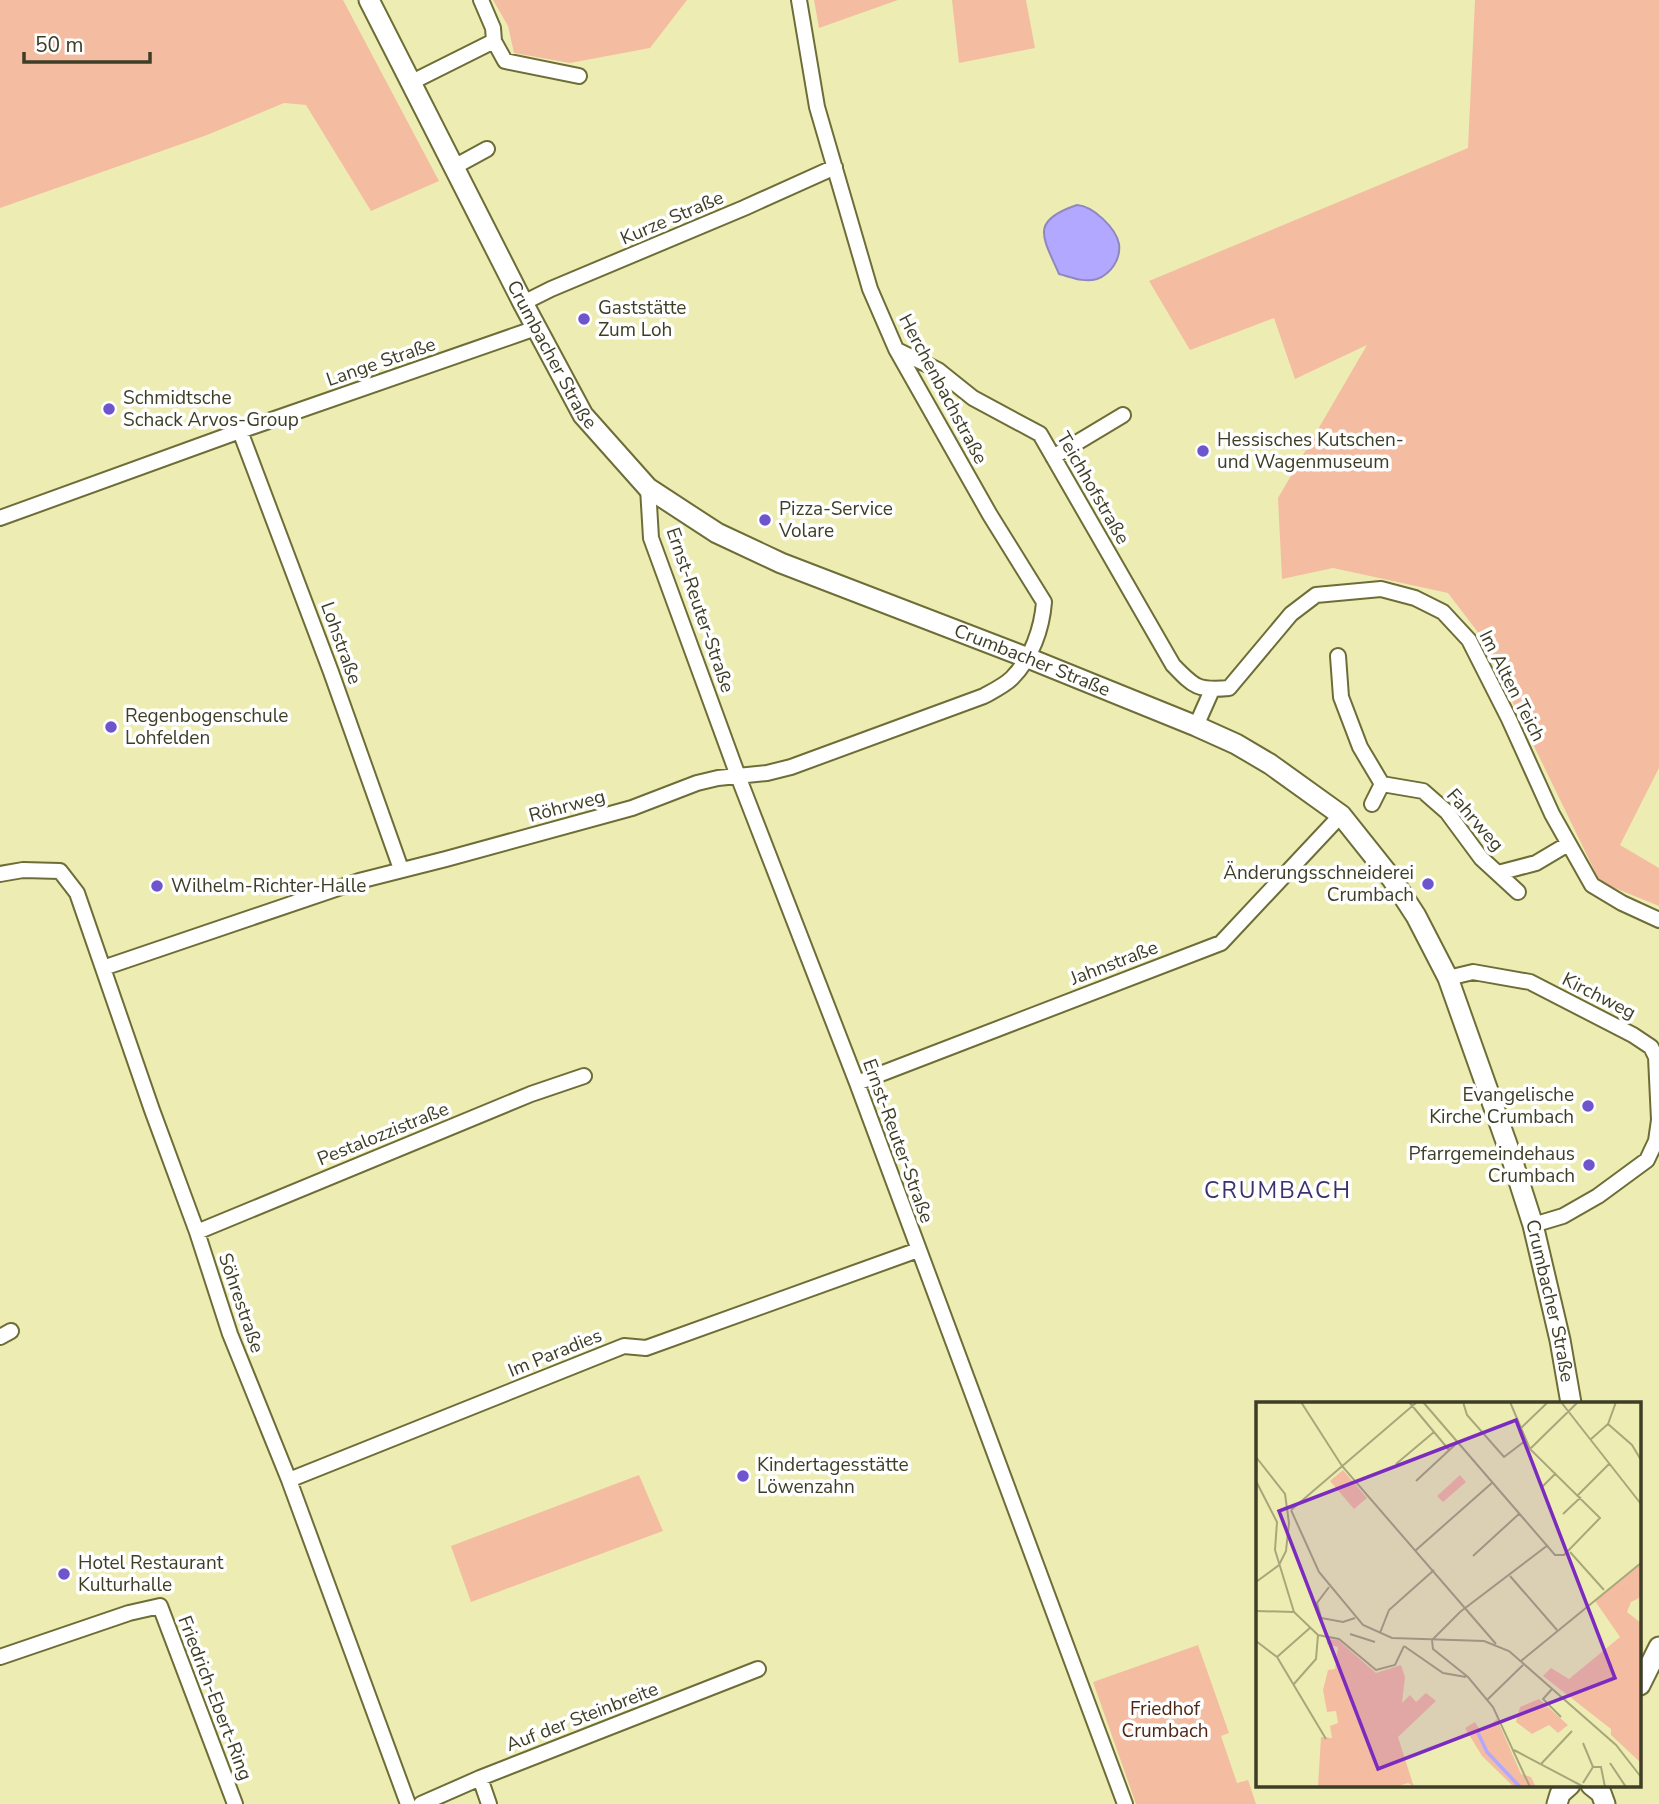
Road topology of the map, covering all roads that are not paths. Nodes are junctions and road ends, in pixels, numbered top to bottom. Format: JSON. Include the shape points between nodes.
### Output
{"nodes":[{"id":1,"x":369,"y":0,"type":"edge"},
{"id":2,"x":481,"y":0,"type":"edge"},
{"id":3,"x":799,"y":0,"type":"edge"},
{"id":4,"x":494,"y":41,"type":"junction"},
{"id":5,"x":579,"y":76,"type":"dead end"},
{"id":6,"x":412,"y":82,"type":"junction"},
{"id":7,"x":486,"y":149,"type":"dead end"},
{"id":8,"x":454,"y":167,"type":"junction"},
{"id":9,"x":835,"y":167,"type":"junction"},
{"id":10,"x":523,"y":303,"type":"junction"},
{"id":11,"x":536,"y":328,"type":"junction"},
{"id":12,"x":896,"y":349,"type":"junction"},
{"id":13,"x":1123,"y":415,"type":"dead end"},
{"id":14,"x":240,"y":431,"type":"junction"},
{"id":15,"x":1053,"y":457,"type":"junction"},
{"id":16,"x":648,"y":488,"type":"junction"},
{"id":17,"x":0,"y":518,"type":"edge"},
{"id":18,"x":1338,"y":656,"type":"dead end"},
{"id":19,"x":1028,"y":658,"type":"junction"},
{"id":20,"x":1212,"y":690,"type":"junction"},
{"id":21,"x":1196,"y":726,"type":"junction"},
{"id":22,"x":738,"y":776,"type":"junction"},
{"id":23,"x":1382,"y":784,"type":"junction"},
{"id":24,"x":1372,"y":804,"type":"dead end"},
{"id":25,"x":1341,"y":815,"type":"junction"},
{"id":26,"x":1568,"y":844,"type":"junction"},
{"id":27,"x":401,"y":869,"type":"junction"},
{"id":28,"x":1498,"y":873,"type":"junction"},
{"id":29,"x":0,"y":874,"type":"edge"},
{"id":30,"x":1518,"y":892,"type":"dead end"},
{"id":31,"x":1659,"y":920,"type":"edge"},
{"id":32,"x":103,"y":968,"type":"junction"},
{"id":33,"x":1448,"y":978,"type":"junction"},
{"id":34,"x":584,"y":1076,"type":"dead end"},
{"id":35,"x":857,"y":1083,"type":"junction"},
{"id":36,"x":1533,"y":1225,"type":"junction"},
{"id":37,"x":197,"y":1232,"type":"junction"},
{"id":38,"x":918,"y":1250,"type":"junction"},
{"id":39,"x":1571,"y":1402,"type":"edge"},
{"id":40,"x":289,"y":1480,"type":"junction"},
{"id":41,"x":1659,"y":1647,"type":"edge"},
{"id":42,"x":0,"y":1657,"type":"edge"},
{"id":43,"x":758,"y":1669,"type":"dead end"},
{"id":44,"x":1642,"y":1681,"type":"edge"},
{"id":45,"x":480,"y":1778,"type":"junction"},
{"id":46,"x":1569,"y":1786,"type":"edge"},
{"id":47,"x":235,"y":1804,"type":"edge"},
{"id":48,"x":408,"y":1804,"type":"edge"},
{"id":49,"x":421,"y":1804,"type":"edge"},
{"id":50,"x":489,"y":1804,"type":"edge"},
{"id":51,"x":1125,"y":1804,"type":"edge"},
{"id":52,"x":1557,"y":1804,"type":"edge"}],
"edges":[{"from":1,"to":6,"type":"main road","name":"Crumbacher Straße"},
{"from":2,"to":4,"type":"street"},
{"from":3,"to":9,"type":"street","name":"Herchenbachstraße","via":[[817,107]]},
{"from":4,"to":5,"type":"street","via":[[505,61]]},
{"from":4,"to":6,"type":"street"},
{"from":6,"to":8,"type":"main road","name":"Crumbacher Straße"},
{"from":7,"to":8,"type":"street"},
{"from":8,"to":10,"type":"main road","name":"Crumbacher Straße"},
{"from":9,"to":10,"type":"street","name":"Kurze Straße"},
{"from":9,"to":12,"type":"street","name":"Herchenbachstraße","via":[[870,289]]},
{"from":10,"to":11,"type":"main road","name":"Crumbacher Straße"},
{"from":11,"to":14,"type":"street","name":"Lange Straße"},
{"from":11,"to":16,"type":"main road","name":"Crumbacher Straße","via":[[583,415]]},
{"from":12,"to":15,"type":"street","name":"Teichhofstraße","via":[[1040,434]]},
{"from":12,"to":19,"type":"street","name":"Herchenbachstraße","via":[[1044,602]]},
{"from":13,"to":15,"type":"street"},
{"from":14,"to":17,"type":"street","name":"Lange Straße"},
{"from":14,"to":27,"type":"street","name":"Lohstraße"},
{"from":15,"to":20,"type":"street","name":"Teichhofstraße","via":[[1173,665],[1191,685]]},
{"from":16,"to":19,"type":"main road","name":"Crumbacher Straße","via":[[717,533],[781,563]]},
{"from":16,"to":22,"type":"street","name":"Ernst-Reuter-Straße","via":[[651,538]]},
{"from":18,"to":23,"type":"street","via":[[1341,697],[1360,747]]},
{"from":19,"to":21,"type":"main road","name":"Crumbacher Straße"},
{"from":19,"to":22,"type":"street","name":"Röhrweg","via":[[1012,679],[984,696],[792,766]]},
{"from":20,"to":21,"type":"street"},
{"from":20,"to":26,"type":"street","name":"Im Alten Teich","via":[[1229,688],[1291,614],[1317,595],[1381,589],[1415,597],[1443,612],[1469,640]]},
{"from":21,"to":25,"type":"main road","name":"Crumbacher Straße","via":[[1270,764]]},
{"from":22,"to":27,"type":"street","name":"Röhrweg","via":[[697,783],[632,808]]},
{"from":22,"to":35,"type":"street","name":"Ernst-Reuter-Straße"},
{"from":23,"to":24,"type":"street"},
{"from":23,"to":28,"type":"street","name":"Fahrweg","via":[[1423,791],[1447,812]]},
{"from":25,"to":33,"type":"main road","name":"Crumbacher Straße","via":[[1410,906]]},
{"from":25,"to":35,"type":"street","name":"Jahnstraße","via":[[1221,943]]},
{"from":26,"to":28,"type":"street","name":"Fahrweg","via":[[1536,863]]},
{"from":26,"to":31,"type":"street","name":"Im Alten Teich","via":[[1592,886]]},
{"from":27,"to":32,"type":"street","name":"Röhrweg"},
{"from":28,"to":30,"type":"street","name":"Fahrweg"},
{"from":29,"to":32,"type":"street","name":"Söhrestraße","via":[[60,872],[77,894]]},
{"from":32,"to":37,"type":"street","name":"Söhrestraße"},
{"from":33,"to":36,"type":"main road","name":"Crumbacher Straße"},
{"from":33,"to":36,"type":"street","name":"Kirchweg","via":[[1473,972],[1531,982],[1633,1035],[1651,1047],[1656,1057],[1659,1119],[1647,1160],[1563,1216]]},
{"from":34,"to":37,"type":"street","name":"Pestalozzistraße"},
{"from":35,"to":38,"type":"street","name":"Ernst-Reuter-Straße"},
{"from":36,"to":39,"type":"main road","name":"Crumbacher Straße"},
{"from":37,"to":40,"type":"street","name":"Söhrestraße","via":[[230,1334]]},
{"from":38,"to":40,"type":"street","name":"Im Paradies","via":[[646,1348],[624,1346]]},
{"from":38,"to":51,"type":"street","name":"Ernst-Reuter-Straße"},
{"from":40,"to":48,"type":"street","name":"Söhrestraße"},
{"from":41,"to":44,"type":"main road"},
{"from":42,"to":47,"type":"street","name":"Friedrich-Ebert-Ring","via":[[160,1606]]},
{"from":43,"to":45,"type":"street","name":"Auf der Steinbreite"},
{"from":45,"to":49,"type":"street","name":"Auf der Steinbreite"},
{"from":45,"to":50,"type":"street"},
{"from":46,"to":52,"type":"main road"}]}
